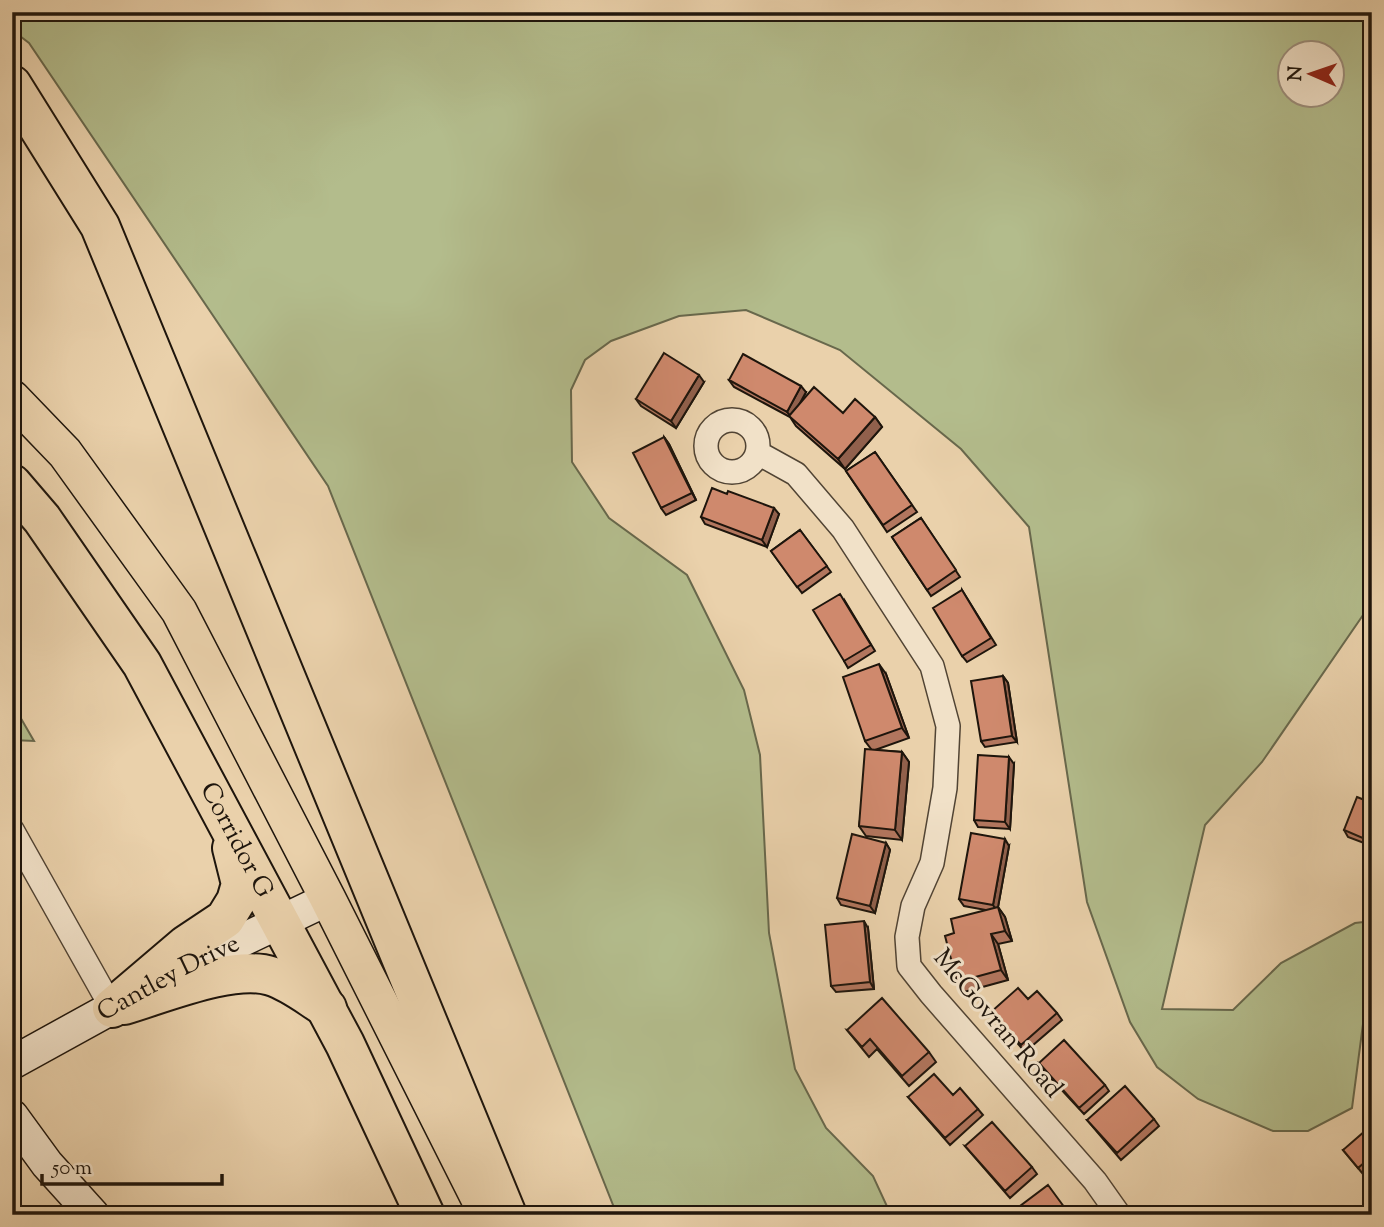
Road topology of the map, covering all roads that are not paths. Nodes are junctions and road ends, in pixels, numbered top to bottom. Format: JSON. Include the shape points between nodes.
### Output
{"nodes":[{"id":1,"x":12,"y":85,"type":"edge"},
{"id":2,"x":12,"y":398,"type":"edge"},
{"id":3,"x":758,"y":453,"type":"dead end"},
{"id":4,"x":12,"y":484,"type":"edge"},
{"id":5,"x":213,"y":797,"type":"junction"},
{"id":6,"x":12,"y":830,"type":"edge"},
{"id":7,"x":328,"y":899,"type":"junction"},
{"id":8,"x":280,"y":922,"type":"junction"},
{"id":9,"x":112,"y":1008,"type":"junction"},
{"id":10,"x":327,"y":1008,"type":"junction"},
{"id":11,"x":12,"y":1063,"type":"edge"},
{"id":12,"x":12,"y":1116,"type":"edge"},
{"id":13,"x":93,"y":1215,"type":"edge"},
{"id":14,"x":425,"y":1215,"type":"edge"},
{"id":15,"x":487,"y":1215,"type":"edge"},
{"id":16,"x":507,"y":1215,"type":"edge"},
{"id":17,"x":1119,"y":1215,"type":"edge"}],
"edges":[{"from":1,"to":16,"type":"highway","via":[[100,226]]},
{"from":2,"to":7,"type":"main road","via":[[65,453],[179,611]]},
{"from":3,"to":17,"type":"street","name":"McGovran Road","via":[[796,474],[843,529],[932,666],[948,726],[945,788],[932,863],[913,906],[906,937],[909,966],[1095,1181]]},
{"from":4,"to":5,"type":"highway","name":"Corridor G","via":[[42,519],[142,664]]},
{"from":5,"to":8,"type":"highway","name":"Corridor G"},
{"from":5,"to":9,"type":"highway","via":[[236,859],[241,884],[236,901],[225,919],[186,945]]},
{"from":6,"to":9,"type":"street"},
{"from":7,"to":8,"type":"street","name":"Cantley Drive"},
{"from":7,"to":15,"type":"main road"},
{"from":8,"to":9,"type":"street","name":"Cantley Drive"},
{"from":8,"to":10,"type":"highway","name":"Corridor G"},
{"from":9,"to":10,"type":"highway","via":[[233,973],[269,975]]},
{"from":9,"to":11,"type":"street","name":"Cantley Drive"},
{"from":10,"to":14,"type":"highway","name":"Corridor G"},
{"from":12,"to":13,"type":"street"}]}
